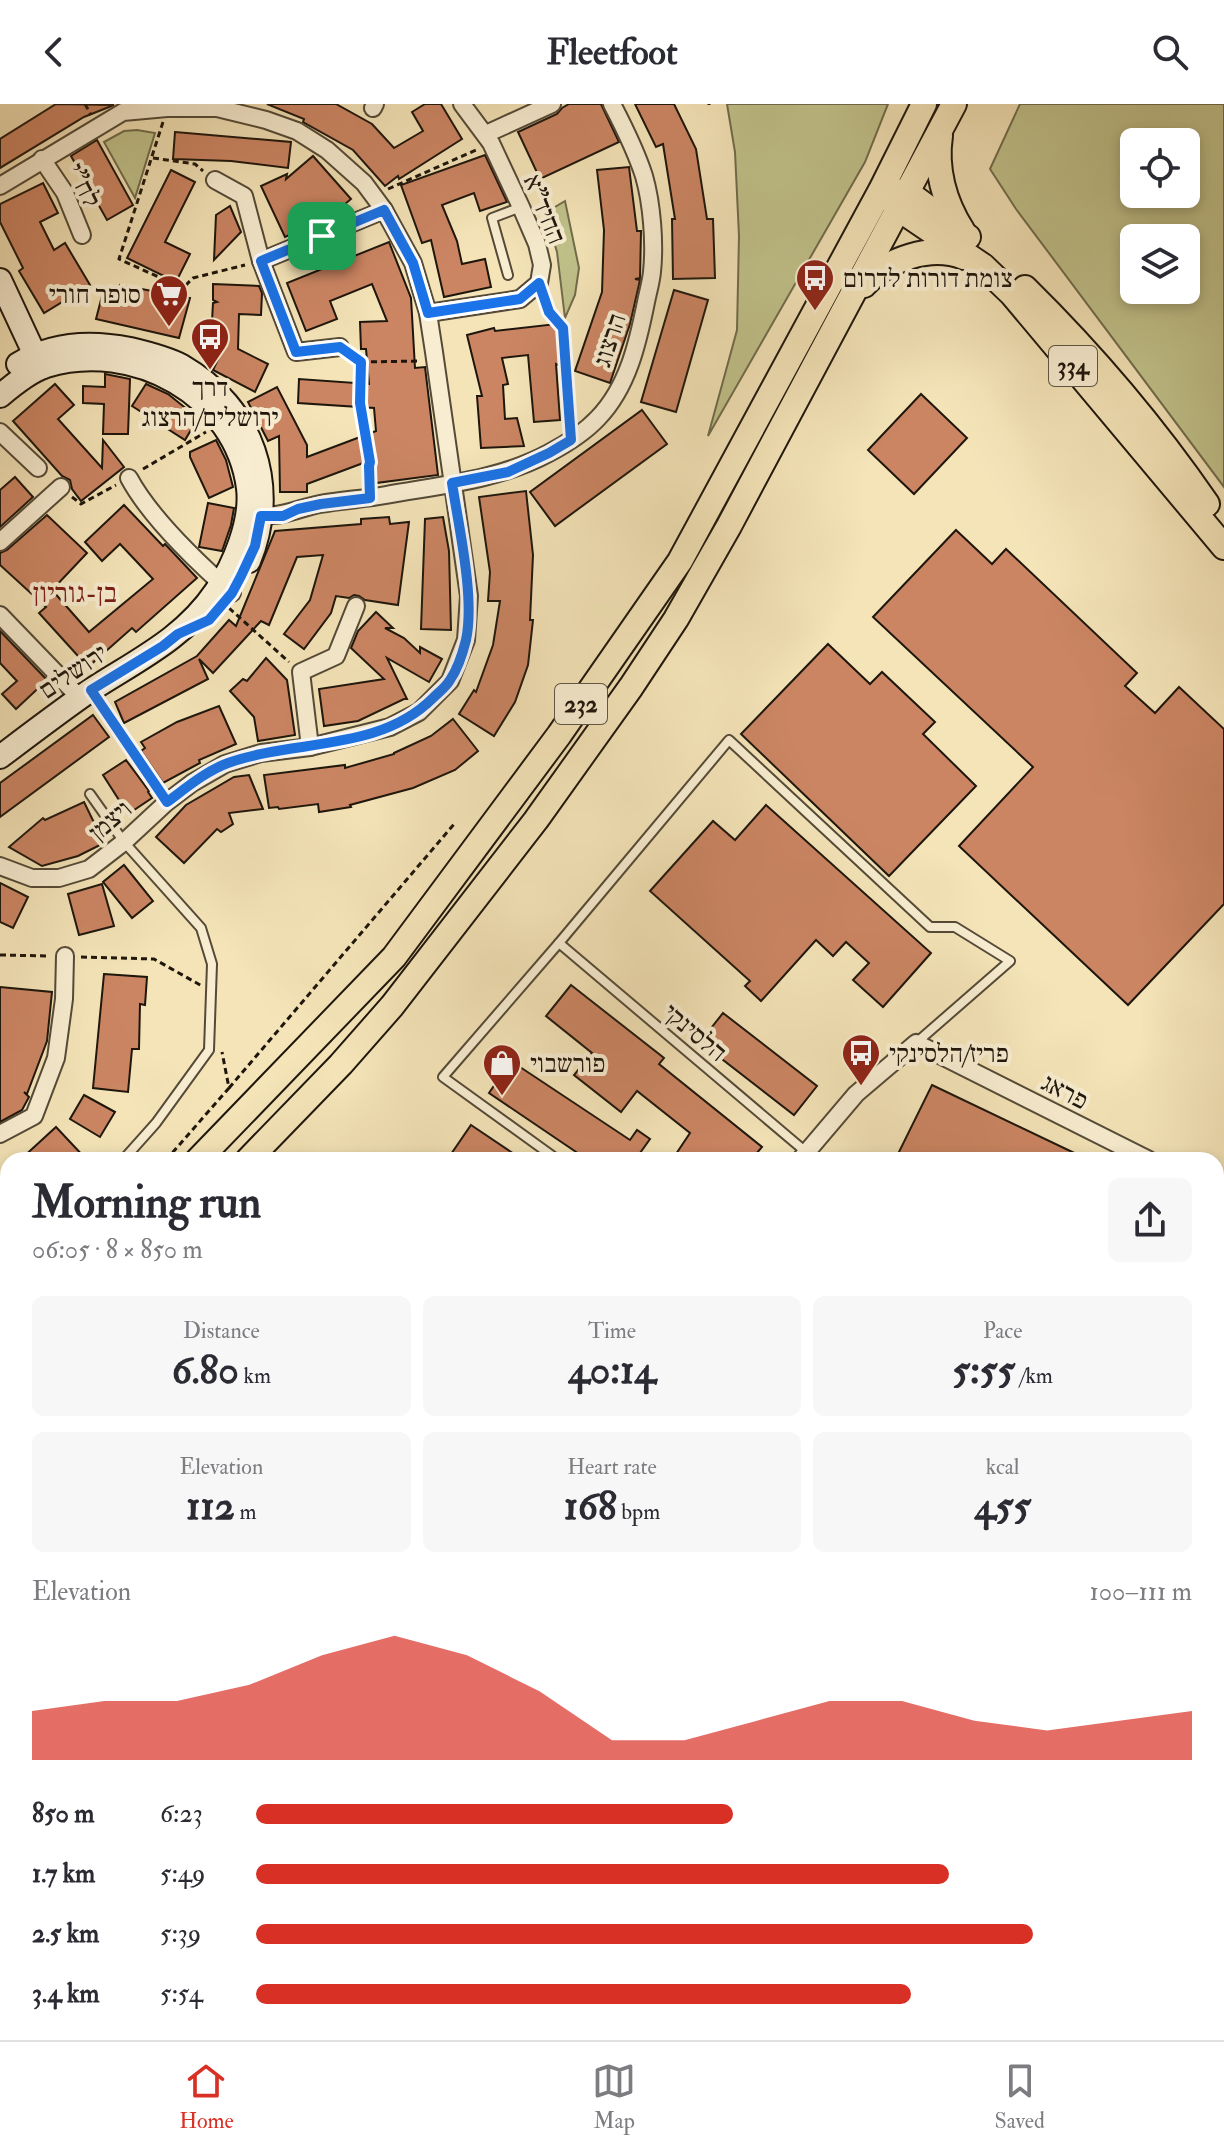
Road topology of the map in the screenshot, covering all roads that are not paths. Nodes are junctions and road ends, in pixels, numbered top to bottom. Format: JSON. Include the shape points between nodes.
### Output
{"nodes":[{"id":1,"x":462,"y":104,"type":"edge"},
{"id":2,"x":552,"y":104,"type":"edge"},
{"id":3,"x":612,"y":104,"type":"edge"},
{"id":4,"x":924,"y":104,"type":"edge"},
{"id":5,"x":954,"y":104,"type":"edge"},
{"id":6,"x":940,"y":131,"type":"junction"},
{"id":7,"x":488,"y":139,"type":"junction"},
{"id":8,"x":42,"y":159,"type":"junction"},
{"id":9,"x":215,"y":180,"type":"road end"},
{"id":10,"x":0,"y":186,"type":"edge"},
{"id":11,"x":881,"y":190,"type":"junction"},
{"id":12,"x":904,"y":201,"type":"junction"},
{"id":13,"x":521,"y":207,"type":"junction"},
{"id":14,"x":384,"y":210,"type":"junction"},
{"id":15,"x":82,"y":235,"type":"dead end"},
{"id":16,"x":966,"y":235,"type":"junction"},
{"id":17,"x":261,"y":261,"type":"junction"},
{"id":18,"x":983,"y":266,"type":"junction"},
{"id":19,"x":508,"y":275,"type":"dead end"},
{"id":20,"x":0,"y":280,"type":"edge"},
{"id":21,"x":851,"y":299,"type":"junction"},
{"id":22,"x":428,"y":313,"type":"junction"},
{"id":23,"x":340,"y":347,"type":"road end"},
{"id":24,"x":39,"y":361,"type":"junction"},
{"id":25,"x":0,"y":379,"type":"edge"},
{"id":26,"x":0,"y":396,"type":"edge"},
{"id":27,"x":0,"y":432,"type":"edge"},
{"id":28,"x":38,"y":468,"type":"dead end"},
{"id":29,"x":129,"y":478,"type":"road end"},
{"id":30,"x":452,"y":483,"type":"junction"},
{"id":31,"x":61,"y":487,"type":"road end"},
{"id":32,"x":256,"y":510,"type":"junction"},
{"id":33,"x":1224,"y":529,"type":"edge"},
{"id":34,"x":0,"y":542,"type":"edge"},
{"id":35,"x":1224,"y":547,"type":"edge"},
{"id":36,"x":225,"y":593,"type":"junction"},
{"id":37,"x":356,"y":606,"type":"dead end"},
{"id":38,"x":0,"y":615,"type":"edge"},
{"id":39,"x":85,"y":694,"type":"junction"},
{"id":40,"x":310,"y":747,"type":"junction"},
{"id":41,"x":0,"y":757,"type":"edge"},
{"id":42,"x":90,"y":794,"type":"dead end"},
{"id":43,"x":167,"y":802,"type":"junction"},
{"id":44,"x":124,"y":842,"type":"junction"},
{"id":45,"x":0,"y":866,"type":"edge"},
{"id":46,"x":559,"y":943,"type":"junction"},
{"id":47,"x":65,"y":956,"type":"road end"},
{"id":48,"x":916,"y":1043,"type":"junction"},
{"id":49,"x":0,"y":1134,"type":"edge"},
{"id":50,"x":130,"y":1152,"type":"edge"},
{"id":51,"x":206,"y":1152,"type":"edge"},
{"id":52,"x":256,"y":1152,"type":"edge"},
{"id":53,"x":547,"y":1152,"type":"edge"},
{"id":54,"x":798,"y":1152,"type":"edge"},
{"id":55,"x":806,"y":1152,"type":"edge"},
{"id":56,"x":1131,"y":1152,"type":"edge"}],
"edges":[{"from":1,"to":7,"type":"street","name":"החיד\"א"},
{"from":2,"to":7,"type":"street"},
{"from":3,"to":30,"type":"street","name":"הרצוג","via":[[644,177],[652,229],[652,272],[630,365],[598,418],[571,440],[508,472]]},
{"from":4,"to":11,"type":"main road","number":"232"},
{"from":5,"to":6,"type":"main road","number":"232"},
{"from":6,"to":12,"type":"main road","number":"232"},
{"from":6,"to":16,"type":"main road","via":[[943,189]]},
{"from":7,"to":13,"type":"street","name":"החיד\"א"},
{"from":8,"to":10,"type":"street","name":"ויצמן"},
{"from":8,"to":14,"type":"street","name":"ויצמן","via":[[123,112],[217,108],[297,131],[364,183]]},
{"from":8,"to":15,"type":"street","name":"לח\"י","via":[[65,193]]},
{"from":9,"to":17,"type":"street","via":[[244,196]]},
{"from":11,"to":12,"type":"main road","number":"334"},
{"from":11,"to":51,"type":"main road","number":"232","via":[[680,561],[559,735],[394,957]]},
{"from":12,"to":16,"type":"main road","number":"334"},
{"from":12,"to":18,"type":"main road","number":"334"},
{"from":12,"to":21,"type":"main road","number":"232"},
{"from":13,"to":19,"type":"lane","via":[[492,218]]},
{"from":13,"to":22,"type":"street","name":"החיד\"א","via":[[542,265],[539,283],[520,299]]},
{"from":14,"to":17,"type":"street"},
{"from":14,"to":22,"type":"street","name":"ויצמן","via":[[413,263]]},
{"from":16,"to":33,"type":"main road","number":"334","via":[[1044,306],[1104,373]]},
{"from":17,"to":23,"type":"street","via":[[296,352]]},
{"from":18,"to":21,"type":"main road","via":[[954,253],[917,255],[878,273]]},
{"from":18,"to":35,"type":"main road","number":"334"},
{"from":20,"to":24,"type":"street"},
{"from":21,"to":52,"type":"main road","number":"232","via":[[714,553],[631,687],[392,1006]]},
{"from":22,"to":30,"type":"street","name":"ויצמן"},
{"from":24,"to":25,"type":"street","name":"ירושלים","via":[[22,361]]},
{"from":24,"to":26,"type":"street","name":"ירושלים"},
{"from":24,"to":32,"type":"street","name":"ירושלים","via":[[94,359],[134,365],[180,384],[223,423]]},
{"from":24,"to":32,"type":"street","name":"ירושלים","via":[[47,349],[92,344],[181,365],[206,382],[240,421],[255,455],[262,485]]},
{"from":27,"to":28,"type":"street"},
{"from":29,"to":36,"type":"street"},
{"from":30,"to":32,"type":"street","name":"הרצוג","via":[[283,516]]},
{"from":30,"to":40,"type":"street","name":"ויצמן","via":[[469,596],[466,640],[450,681],[419,712],[390,727]]},
{"from":31,"to":34,"type":"street"},
{"from":32,"to":36,"type":"street","name":"ירושלים","via":[[255,546]]},
{"from":36,"to":39,"type":"street","name":"ירושלים","via":[[209,620]]},
{"from":37,"to":40,"type":"street","via":[[336,656],[301,672]]},
{"from":38,"to":39,"type":"street"},
{"from":39,"to":41,"type":"street","name":"ירושלים"},
{"from":39,"to":43,"type":"lane"},
{"from":40,"to":43,"type":"street","name":"ויצמן","via":[[225,764]]},
{"from":42,"to":44,"type":"lane"},
{"from":43,"to":44,"type":"street","name":"ויצמן"},
{"from":44,"to":45,"type":"street","name":"ויצמן","via":[[89,869],[59,878],[32,878]]},
{"from":44,"to":50,"type":"lane","via":[[201,928],[212,964],[209,1050]]},
{"from":46,"to":48,"type":"lane","via":[[729,740],[930,927],[955,927],[1010,961]]},
{"from":46,"to":53,"type":"lane","via":[[443,1077]]},
{"from":46,"to":54,"type":"lane","name":"הלסינקי"},
{"from":47,"to":49,"type":"street","via":[[64,999],[51,1072],[34,1116]]},
{"from":48,"to":55,"type":"street","via":[[856,1094]]},
{"from":48,"to":56,"type":"street","name":"פראג"}]}
